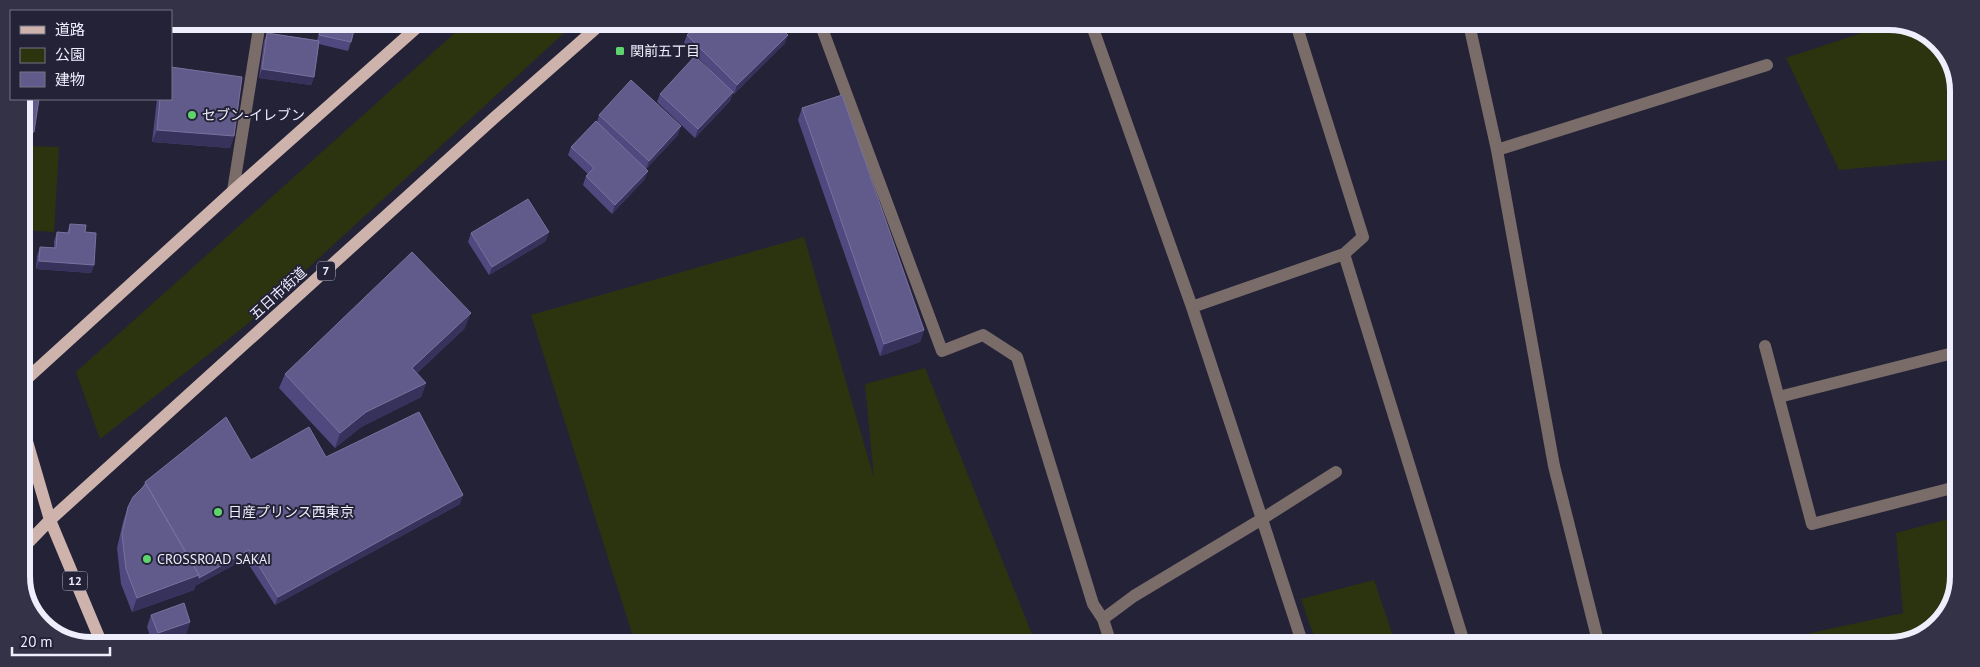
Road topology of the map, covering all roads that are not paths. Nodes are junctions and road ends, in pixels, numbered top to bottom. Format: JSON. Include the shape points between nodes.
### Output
{"nodes":[{"id":1,"x":258,"y":30,"type":"edge"},
{"id":2,"x":414,"y":30,"type":"edge"},
{"id":3,"x":594,"y":30,"type":"edge"},
{"id":4,"x":823,"y":30,"type":"edge"},
{"id":5,"x":1093,"y":30,"type":"edge"},
{"id":6,"x":1298,"y":30,"type":"edge"},
{"id":7,"x":1470,"y":30,"type":"edge"},
{"id":8,"x":1767,"y":65,"type":"dead end"},
{"id":9,"x":1496,"y":150,"type":"junction"},
{"id":10,"x":233,"y":191,"type":"junction"},
{"id":11,"x":1344,"y":254,"type":"junction"},
{"id":12,"x":1192,"y":307,"type":"junction"},
{"id":13,"x":1765,"y":346,"type":"dead end"},
{"id":14,"x":1950,"y":354,"type":"edge"},
{"id":15,"x":30,"y":376,"type":"edge"},
{"id":16,"x":1779,"y":397,"type":"junction"},
{"id":17,"x":30,"y":452,"type":"edge"},
{"id":18,"x":1336,"y":472,"type":"dead end"},
{"id":19,"x":1950,"y":489,"type":"edge"},
{"id":20,"x":1262,"y":519,"type":"junction"},
{"id":21,"x":50,"y":520,"type":"junction"},
{"id":22,"x":30,"y":541,"type":"edge"},
{"id":23,"x":1103,"y":619,"type":"junction"},
{"id":24,"x":1462,"y":636,"type":"dead end"},
{"id":25,"x":98,"y":637,"type":"edge"},
{"id":26,"x":1109,"y":637,"type":"edge"},
{"id":27,"x":1300,"y":637,"type":"edge"},
{"id":28,"x":1597,"y":637,"type":"edge"}],
"edges":[{"from":1,"to":10,"type":"street","via":[[247,78]]},
{"from":2,"to":10,"type":"main road"},
{"from":3,"to":21,"type":"main road","name":"五日市街道","number":"7"},
{"from":4,"to":23,"type":"street","via":[[942,351],[983,335],[1017,357],[1093,604]]},
{"from":5,"to":12,"type":"street"},
{"from":6,"to":11,"type":"street","via":[[1362,237]]},
{"from":7,"to":9,"type":"street"},
{"from":8,"to":9,"type":"street"},
{"from":9,"to":28,"type":"street","via":[[1554,466]]},
{"from":10,"to":15,"type":"main road"},
{"from":11,"to":12,"type":"street"},
{"from":11,"to":24,"type":"street"},
{"from":12,"to":20,"type":"street"},
{"from":13,"to":16,"type":"street"},
{"from":14,"to":16,"type":"street"},
{"from":16,"to":19,"type":"street","via":[[1812,524]]},
{"from":17,"to":21,"type":"main road","number":"12"},
{"from":18,"to":20,"type":"street"},
{"from":20,"to":23,"type":"street","via":[[1134,596]]},
{"from":20,"to":27,"type":"street"},
{"from":21,"to":22,"type":"main road","name":"五日市街道","number":"7"},
{"from":21,"to":25,"type":"main road","number":"12"},
{"from":23,"to":26,"type":"street"}]}
